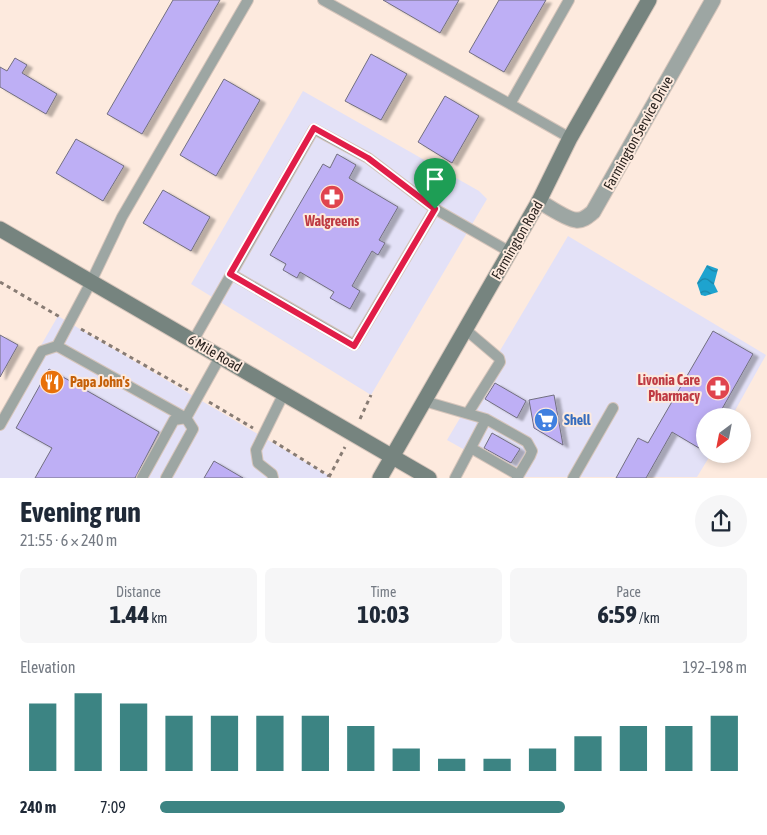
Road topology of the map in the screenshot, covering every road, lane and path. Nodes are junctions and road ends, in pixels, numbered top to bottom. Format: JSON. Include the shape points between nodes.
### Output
{"nodes":[{"id":1,"x":248,"y":0,"type":"edge"},
{"id":2,"x":323,"y":0,"type":"edge"},
{"id":3,"x":569,"y":0,"type":"edge"},
{"id":4,"x":649,"y":0,"type":"edge"},
{"id":5,"x":713,"y":0,"type":"edge"},
{"id":6,"x":510,"y":104,"type":"junction"},
{"id":7,"x":570,"y":138,"type":"junction"},
{"id":8,"x":539,"y":202,"type":"junction"},
{"id":9,"x":435,"y":209,"type":"junction"},
{"id":10,"x":0,"y":229,"type":"edge"},
{"id":11,"x":510,"y":252,"type":"junction"},
{"id":12,"x":230,"y":274,"type":"junction"},
{"id":13,"x":0,"y":282,"type":"edge"},
{"id":14,"x":91,"y":282,"type":"junction"},
{"id":15,"x":70,"y":322,"type":"junction"},
{"id":16,"x":466,"y":330,"type":"junction"},
{"id":17,"x":193,"y":341,"type":"junction"},
{"id":18,"x":57,"y":346,"type":"junction"},
{"id":19,"x":220,"y":357,"type":"junction"},
{"id":20,"x":284,"y":393,"type":"junction"},
{"id":21,"x":198,"y":395,"type":"junction"},
{"id":22,"x":424,"y":401,"type":"junction"},
{"id":23,"x":613,"y":408,"type":"dead end"},
{"id":24,"x":468,"y":414,"type":"junction"},
{"id":25,"x":186,"y":418,"type":"junction"},
{"id":26,"x":486,"y":419,"type":"junction"},
{"id":27,"x":0,"y":425,"type":"edge"},
{"id":28,"x":263,"y":435,"type":"junction"},
{"id":29,"x":471,"y":448,"type":"junction"},
{"id":30,"x":392,"y":456,"type":"junction"},
{"id":31,"x":329,"y":476,"type":"dead end"},
{"id":32,"x":518,"y":476,"type":"edge"},
{"id":33,"x":142,"y":478,"type":"edge"},
{"id":34,"x":166,"y":478,"type":"edge"},
{"id":35,"x":273,"y":478,"type":"edge"},
{"id":36,"x":380,"y":478,"type":"edge"},
{"id":37,"x":429,"y":478,"type":"edge"},
{"id":38,"x":455,"y":478,"type":"edge"},
{"id":39,"x":573,"y":478,"type":"edge"}],
"edges":[{"from":1,"to":14,"type":"lane","via":[[122,217]]},
{"from":2,"to":6,"type":"lane"},
{"from":3,"to":6,"type":"lane"},
{"from":4,"to":7,"type":"main road","name":"Farmington Road"},
{"from":5,"to":8,"type":"street","name":"Farmington Service Drive","via":[[593,212],[586,218],[570,219]]},
{"from":6,"to":7,"type":"lane"},
{"from":7,"to":8,"type":"main road","name":"Farmington Road"},
{"from":8,"to":11,"type":"main road","name":"Farmington Road"},
{"from":9,"to":11,"type":"lane"},
{"from":9,"to":12,"type":"lane","via":[[354,346]]},
{"from":9,"to":12,"type":"lane","via":[[368,158],[314,128]]},
{"from":10,"to":14,"type":"main road","name":"6 Mile Road"},
{"from":11,"to":16,"type":"main road","name":"Farmington Road"},
{"from":12,"to":17,"type":"lane"},
{"from":13,"to":15,"type":"path"},
{"from":14,"to":15,"type":"lane"},
{"from":14,"to":17,"type":"main road","name":"6 Mile Road"},
{"from":15,"to":18,"type":"lane"},
{"from":15,"to":21,"type":"path"},
{"from":16,"to":22,"type":"main road","name":"Farmington Road"},
{"from":16,"to":24,"type":"lane","via":[[500,358]]},
{"from":17,"to":19,"type":"main road","name":"6 Mile Road"},
{"from":18,"to":25,"type":"lane"},
{"from":18,"to":27,"type":"lane","via":[[42,351]]},
{"from":19,"to":20,"type":"main road","name":"6 Mile Road"},
{"from":19,"to":21,"type":"lane"},
{"from":20,"to":28,"type":"lane"},
{"from":20,"to":30,"type":"main road","name":"6 Mile Road"},
{"from":21,"to":25,"type":"lane"},
{"from":21,"to":28,"type":"path"},
{"from":22,"to":24,"type":"lane"},
{"from":22,"to":30,"type":"main road","name":"Farmington Road"},
{"from":23,"to":39,"type":"lane"},
{"from":24,"to":26,"type":"lane"},
{"from":25,"to":33,"type":"lane","via":[[174,420]]},
{"from":25,"to":34,"type":"lane","via":[[193,430]]},
{"from":26,"to":29,"type":"lane"},
{"from":26,"to":32,"type":"lane","via":[[527,442],[532,451]]},
{"from":28,"to":31,"type":"path"},
{"from":28,"to":35,"type":"lane","via":[[256,450],[258,463]]},
{"from":29,"to":32,"type":"lane"},
{"from":29,"to":38,"type":"lane"},
{"from":30,"to":36,"type":"main road","name":"Farmington Road"},
{"from":30,"to":37,"type":"main road","name":"6 Mile Road"}]}
